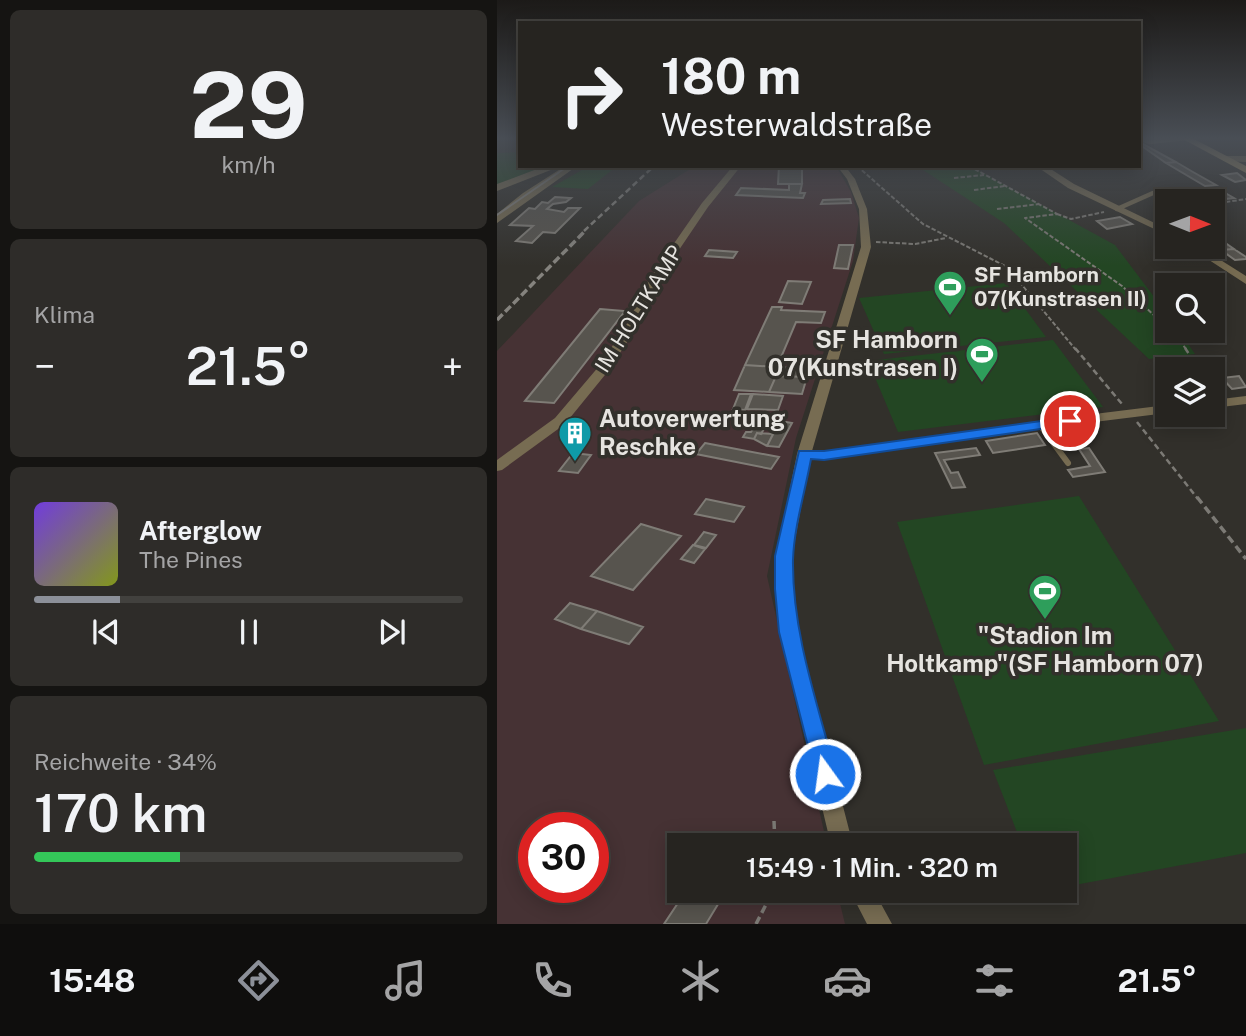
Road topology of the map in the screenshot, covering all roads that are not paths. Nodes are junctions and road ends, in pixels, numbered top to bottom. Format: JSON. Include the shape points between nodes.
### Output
{"nodes":[{"id":1,"x":514,"y":180,"type":"edge"},
{"id":2,"x":550,"y":180,"type":"edge"},
{"id":3,"x":725,"y":180,"type":"edge"},
{"id":4,"x":851,"y":180,"type":"edge"},
{"id":5,"x":1063,"y":180,"type":"edge"},
{"id":6,"x":497,"y":188,"type":"edge"},
{"id":7,"x":1153,"y":193,"type":"dead end"},
{"id":8,"x":1117,"y":209,"type":"junction"},
{"id":9,"x":497,"y":220,"type":"edge"},
{"id":10,"x":1155,"y":226,"type":"edge"},
{"id":11,"x":1212,"y":259,"type":"edge"},
{"id":12,"x":1246,"y":281,"type":"edge"},
{"id":13,"x":1246,"y":400,"type":"edge"},
{"id":14,"x":1225,"y":403,"type":"edge"},
{"id":15,"x":1155,"y":411,"type":"edge"},
{"id":16,"x":1070,"y":421,"type":"joint"},
{"id":17,"x":1040,"y":425,"type":"junction"},
{"id":18,"x":928,"y":441,"type":"joint"},
{"id":19,"x":804,"y":454,"type":"junction"},
{"id":20,"x":1068,"y":463,"type":"dead end"},
{"id":21,"x":497,"y":467,"type":"edge"},
{"id":22,"x":839,"y":833,"type":"edge"},
{"id":23,"x":868,"y":903,"type":"edge"},
{"id":24,"x":880,"y":924,"type":"edge"}],
"edges":[{"from":1,"to":6,"type":"street"},
{"from":2,"to":9,"type":"street"},
{"from":3,"to":21,"type":"street","name":"IM HOLTKAMP","via":[[653,281],[605,367],[560,421]]},
{"from":4,"to":19,"type":"street","via":[[863,209],[866,242]]},
{"from":5,"to":8,"type":"street"},
{"from":7,"to":8,"type":"lane"},
{"from":8,"to":10,"type":"street"},
{"from":11,"to":12,"type":"street"},
{"from":13,"to":14,"type":"street"},
{"from":15,"to":16,"type":"street"},
{"from":16,"to":17,"type":"lane"},
{"from":17,"to":18,"type":"lane"},
{"from":17,"to":20,"type":"lane"},
{"from":18,"to":19,"type":"street","via":[[824,456]]},
{"from":19,"to":22,"type":"street","via":[[784,556],[784,589],[789,632]]},
{"from":23,"to":24,"type":"street"}]}
